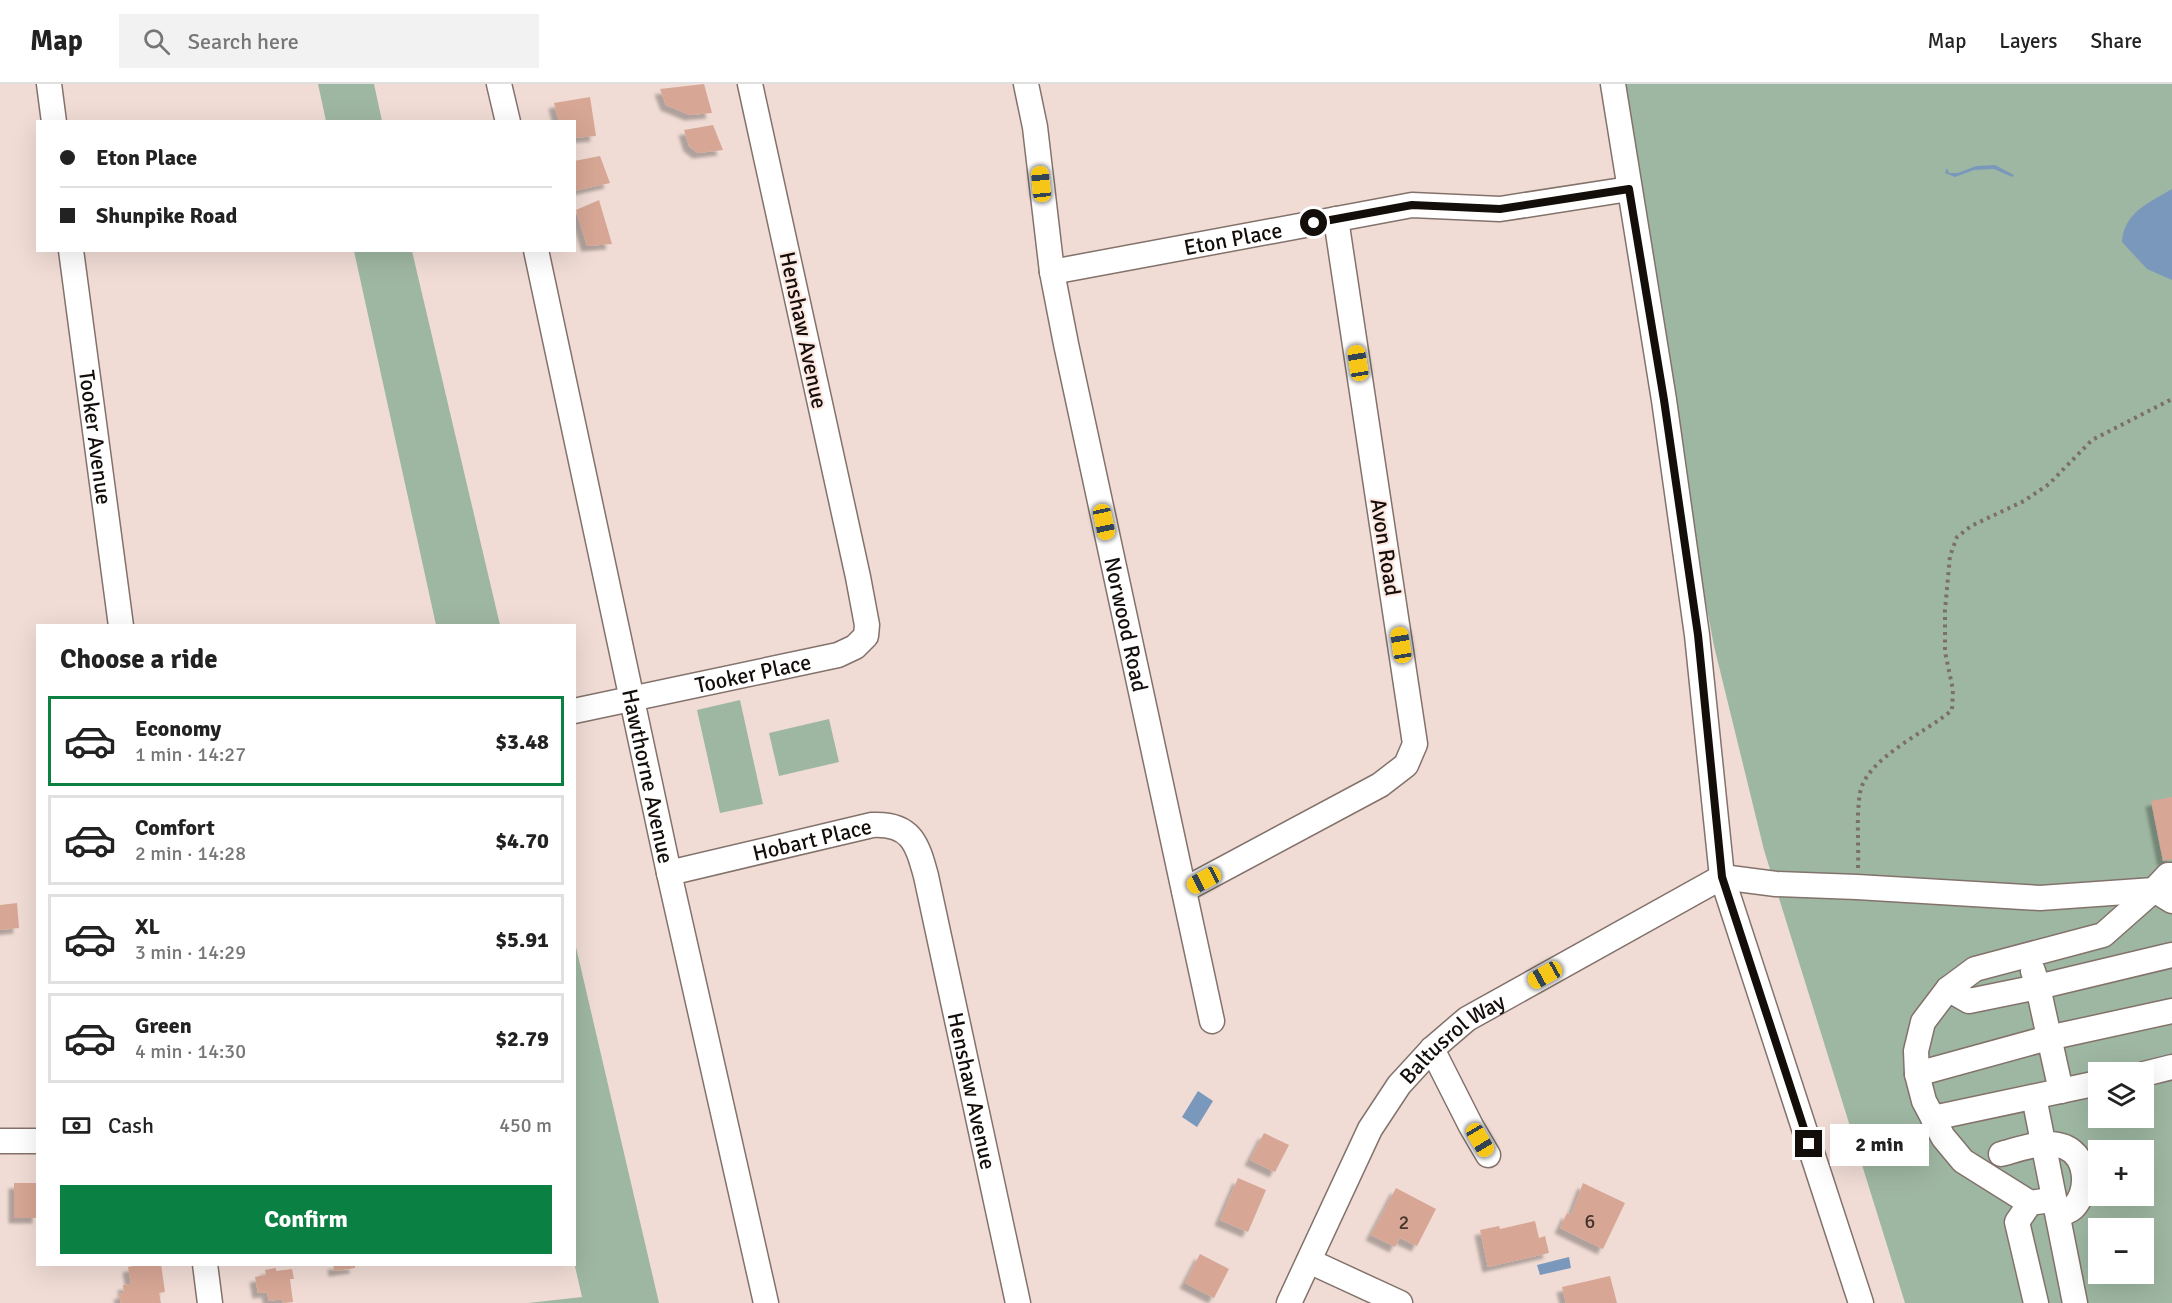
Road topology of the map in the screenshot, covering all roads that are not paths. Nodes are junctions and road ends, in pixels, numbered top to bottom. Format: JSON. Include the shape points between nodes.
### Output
{"nodes":[{"id":1,"x":50,"y":84,"type":"edge"},
{"id":2,"x":499,"y":84,"type":"edge"},
{"id":3,"x":750,"y":84,"type":"edge"},
{"id":4,"x":1026,"y":84,"type":"edge"},
{"id":5,"x":1613,"y":84,"type":"edge"},
{"id":6,"x":54,"y":120,"type":"edge"},
{"id":7,"x":508,"y":120,"type":"edge"},
{"id":8,"x":1629,"y":189,"type":"junction"},
{"id":9,"x":1336,"y":219,"type":"junction"},
{"id":10,"x":72,"y":252,"type":"edge"},
{"id":11,"x":536,"y":252,"type":"edge"},
{"id":12,"x":1052,"y":272,"type":"junction"},
{"id":13,"x":858,"y":577,"type":"joint"},
{"id":14,"x":121,"y":624,"type":"edge"},
{"id":15,"x":633,"y":697,"type":"junction"},
{"id":16,"x":576,"y":711,"type":"edge"},
{"id":17,"x":669,"y":873,"type":"junction"},
{"id":18,"x":926,"y":876,"type":"joint"},
{"id":19,"x":1722,"y":877,"type":"junction"},
{"id":20,"x":2166,"y":888,"type":"edge"},
{"id":21,"x":1184,"y":890,"type":"junction"},
{"id":22,"x":2029,"y":955,"type":"junction"},
{"id":23,"x":2172,"y":955,"type":"edge"},
{"id":24,"x":2038,"y":987,"type":"junction"},
{"id":25,"x":1948,"y":989,"type":"junction"},
{"id":26,"x":2172,"y":1011,"type":"edge"},
{"id":27,"x":1212,"y":1021,"type":"dead end"},
{"id":28,"x":2048,"y":1038,"type":"junction"},
{"id":29,"x":1432,"y":1049,"type":"junction"},
{"id":30,"x":2172,"y":1068,"type":"edge"},
{"id":31,"x":2154,"y":1072,"type":"edge"},
{"id":32,"x":1917,"y":1074,"type":"junction"},
{"id":33,"x":2088,"y":1085,"type":"edge"},
{"id":34,"x":2061,"y":1091,"type":"junction"},
{"id":35,"x":2034,"y":1097,"type":"junction"},
{"id":36,"x":1933,"y":1118,"type":"junction"},
{"id":37,"x":0,"y":1141,"type":"edge"},
{"id":38,"x":36,"y":1141,"type":"edge"},
{"id":39,"x":2044,"y":1144,"type":"junction"},
{"id":40,"x":2001,"y":1154,"type":"dead end"},
{"id":41,"x":1488,"y":1155,"type":"dead end"},
{"id":42,"x":2030,"y":1203,"type":"junction"},
{"id":43,"x":2056,"y":1208,"type":"junction"},
{"id":44,"x":1309,"y":1261,"type":"junction"},
{"id":45,"x":205,"y":1266,"type":"edge"},
{"id":46,"x":210,"y":1303,"type":"edge"},
{"id":47,"x":766,"y":1303,"type":"edge"},
{"id":48,"x":1018,"y":1303,"type":"edge"},
{"id":49,"x":1289,"y":1303,"type":"edge"},
{"id":50,"x":1400,"y":1303,"type":"edge"},
{"id":51,"x":1861,"y":1303,"type":"edge"},
{"id":52,"x":2036,"y":1303,"type":"edge"},
{"id":53,"x":2075,"y":1303,"type":"edge"}],
"edges":[{"from":1,"to":6,"type":"street"},
{"from":2,"to":7,"type":"street"},
{"from":3,"to":13,"type":"street","name":"Henshaw Avenue"},
{"from":4,"to":12,"type":"street","name":"Norwood Road","via":[[1035,127]]},
{"from":5,"to":8,"type":"street"},
{"from":8,"to":9,"type":"street","name":"Eton Place","via":[[1500,209],[1412,205]]},
{"from":8,"to":19,"type":"street","via":[[1698,635]]},
{"from":9,"to":12,"type":"street","name":"Eton Place"},
{"from":9,"to":21,"type":"street","name":"Avon Road","via":[[1415,744],[1406,765],[1380,785]]},
{"from":10,"to":14,"type":"street","name":"Tooker Avenue"},
{"from":11,"to":15,"type":"street","name":"Hawthorne Avenue"},
{"from":12,"to":21,"type":"street","name":"Norwood Road"},
{"from":13,"to":15,"type":"street","name":"Tooker Place","via":[[867,625],[866,636],[855,647],[838,655]]},
{"from":15,"to":16,"type":"street","name":"Tooker Place"},
{"from":15,"to":17,"type":"street","name":"Hawthorne Avenue"},
{"from":17,"to":18,"type":"street","name":"Hobart Place","via":[[888,824],[906,832],[916,845]]},
{"from":17,"to":47,"type":"street","name":"Hawthorne Avenue"},
{"from":18,"to":48,"type":"street","name":"Henshaw Avenue"},
{"from":19,"to":20,"type":"street","via":[[1776,884],[2040,898]]},
{"from":19,"to":29,"type":"street","name":"Baltusrol Way","via":[[1467,1019]]},
{"from":19,"to":51,"type":"street"},
{"from":20,"to":22,"type":"street","via":[[2103,935]]},
{"from":21,"to":27,"type":"street","name":"Norwood Road"},
{"from":22,"to":24,"type":"street"},
{"from":22,"to":25,"type":"street","via":[[1975,969]]},
{"from":23,"to":24,"type":"street"},
{"from":24,"to":25,"type":"street","via":[[1970,1001]]},
{"from":24,"to":28,"type":"street"},
{"from":25,"to":32,"type":"street","via":[[1923,1022],[1916,1051]]},
{"from":26,"to":28,"type":"street"},
{"from":28,"to":32,"type":"street"},
{"from":28,"to":34,"type":"street"},
{"from":29,"to":41,"type":"street"},
{"from":29,"to":44,"type":"street","name":"Baltusrol Way","via":[[1399,1085],[1370,1129]]},
{"from":30,"to":31,"type":"street"},
{"from":32,"to":36,"type":"street"},
{"from":33,"to":34,"type":"street"},
{"from":34,"to":35,"type":"street"},
{"from":35,"to":36,"type":"street"},
{"from":35,"to":39,"type":"street"},
{"from":36,"to":42,"type":"street","via":[[1963,1161]]},
{"from":37,"to":38,"type":"street"},
{"from":39,"to":40,"type":"street"},
{"from":39,"to":43,"type":"street"},
{"from":39,"to":43,"type":"street","via":[[2065,1147],[2079,1157],[2084,1171],[2081,1196],[2073,1209]]},
{"from":42,"to":43,"type":"street"},
{"from":42,"to":52,"type":"street","via":[[2017,1222]]},
{"from":43,"to":53,"type":"street"},
{"from":44,"to":49,"type":"street","name":"Baltusrol Way"},
{"from":44,"to":50,"type":"street"},
{"from":45,"to":46,"type":"street"}]}
